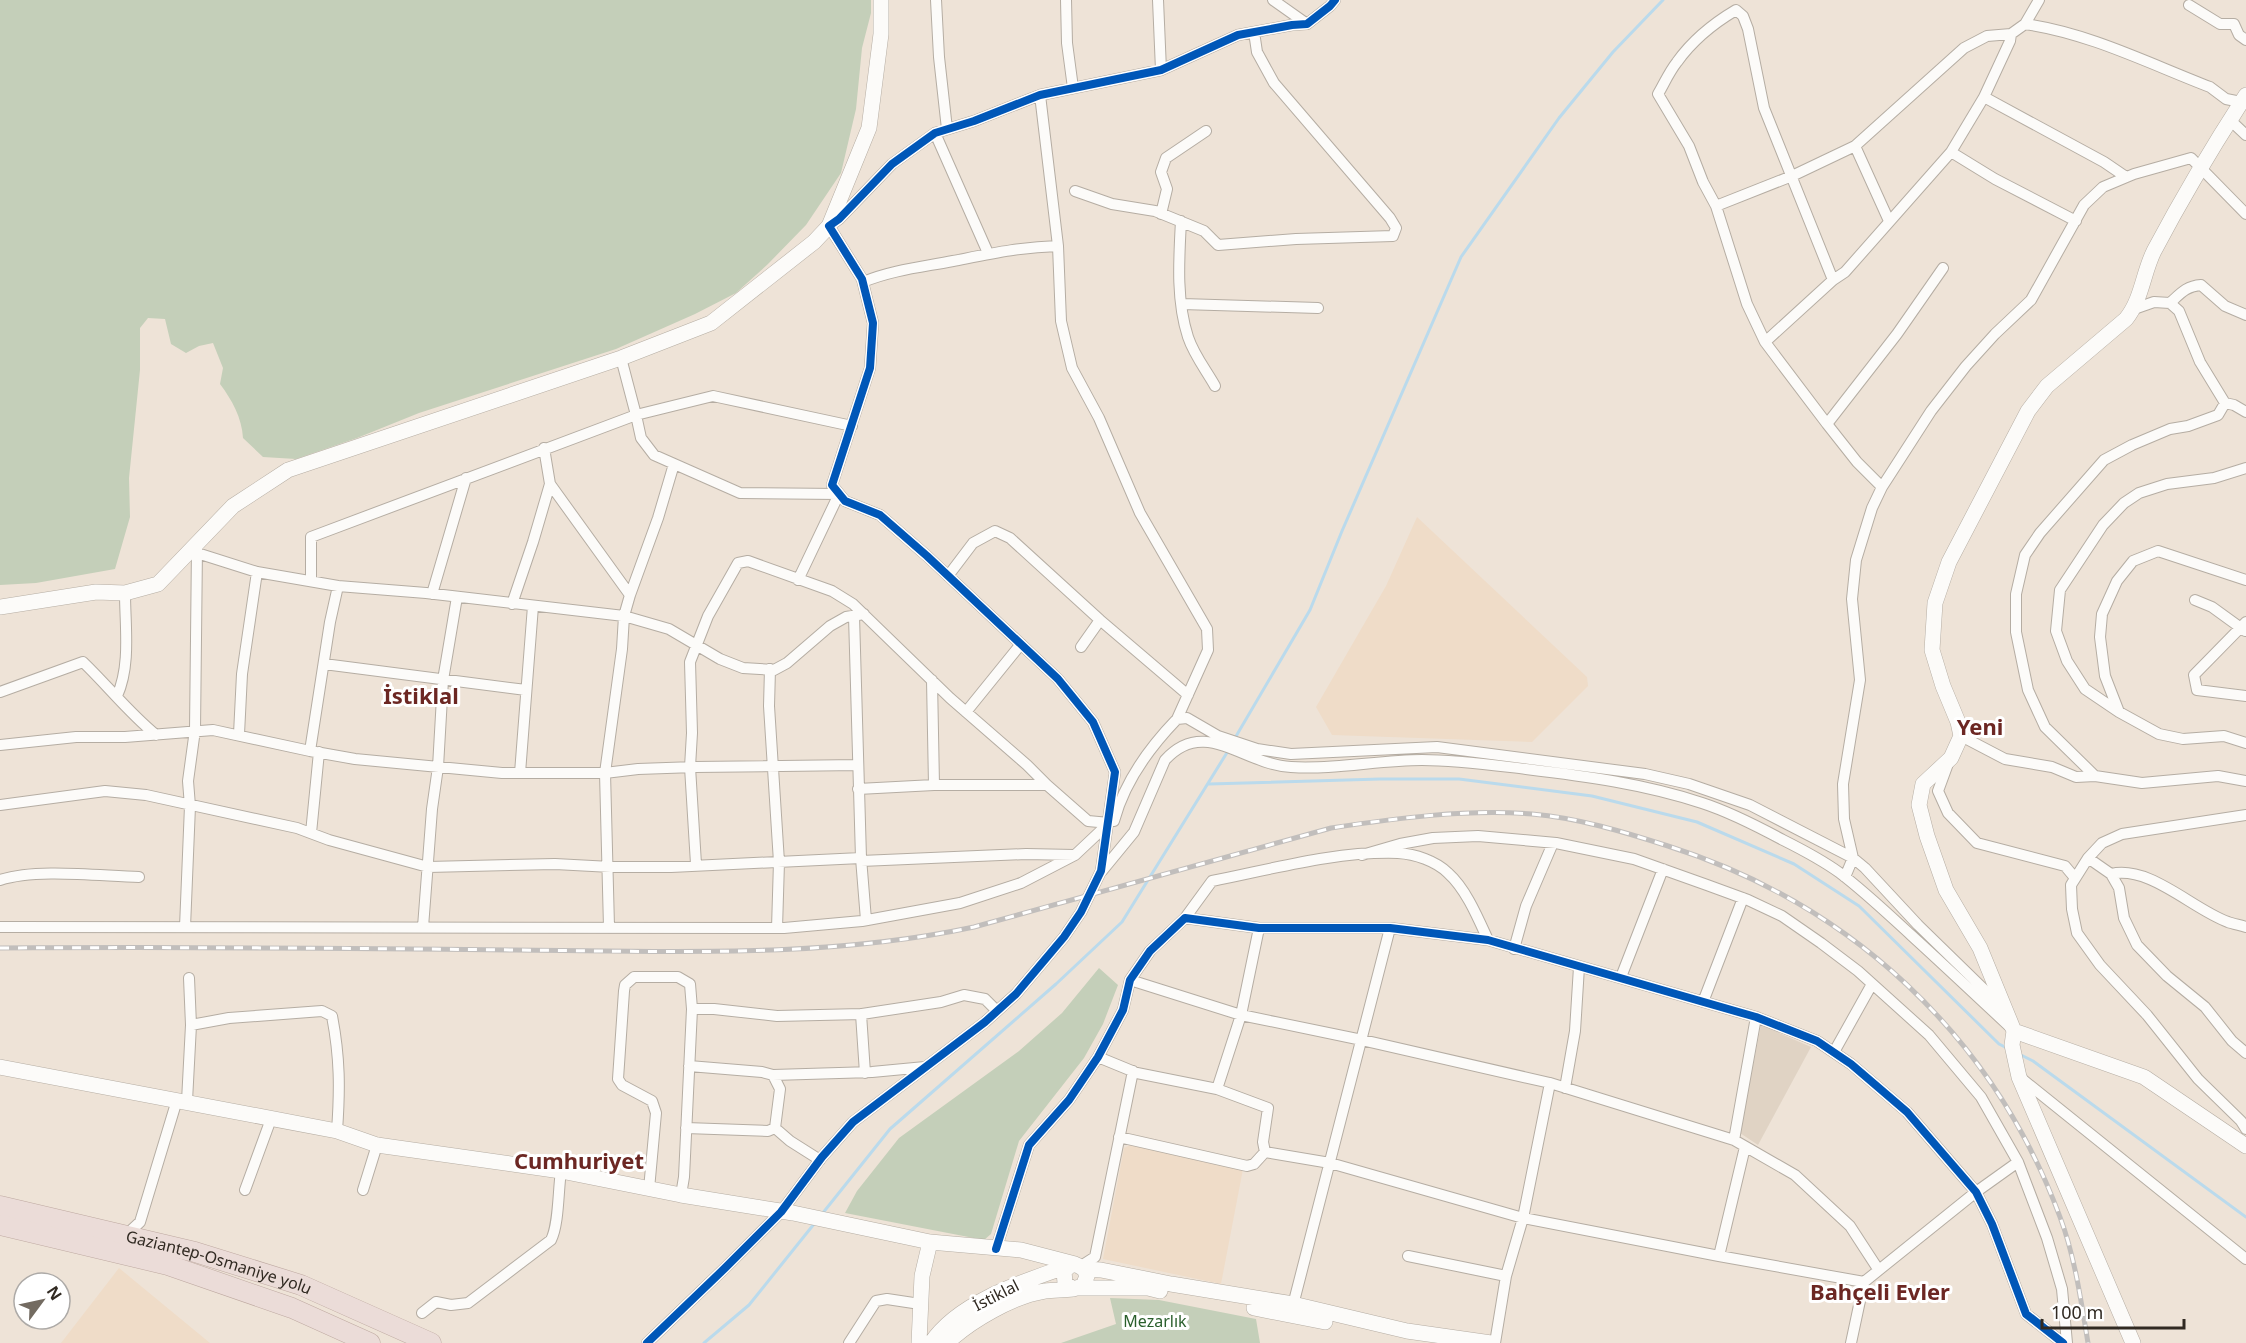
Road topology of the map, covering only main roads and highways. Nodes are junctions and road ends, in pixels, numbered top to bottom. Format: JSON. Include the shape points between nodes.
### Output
{"nodes":[{"id":1,"x":0,"y":1206,"type":"edge"},
{"id":2,"x":0,"y":1225,"type":"edge"},
{"id":3,"x":370,"y":1343,"type":"edge"},
{"id":4,"x":431,"y":1343,"type":"edge"}],
"edges":[{"from":1,"to":4,"type":"highway","name":"Gaziantep-Osmaniye yolu","via":[[195,1252],[301,1285]]},
{"from":2,"to":3,"type":"highway","name":"Gaziantep-Osmaniye yolu","via":[[168,1265],[292,1308]]}]}
